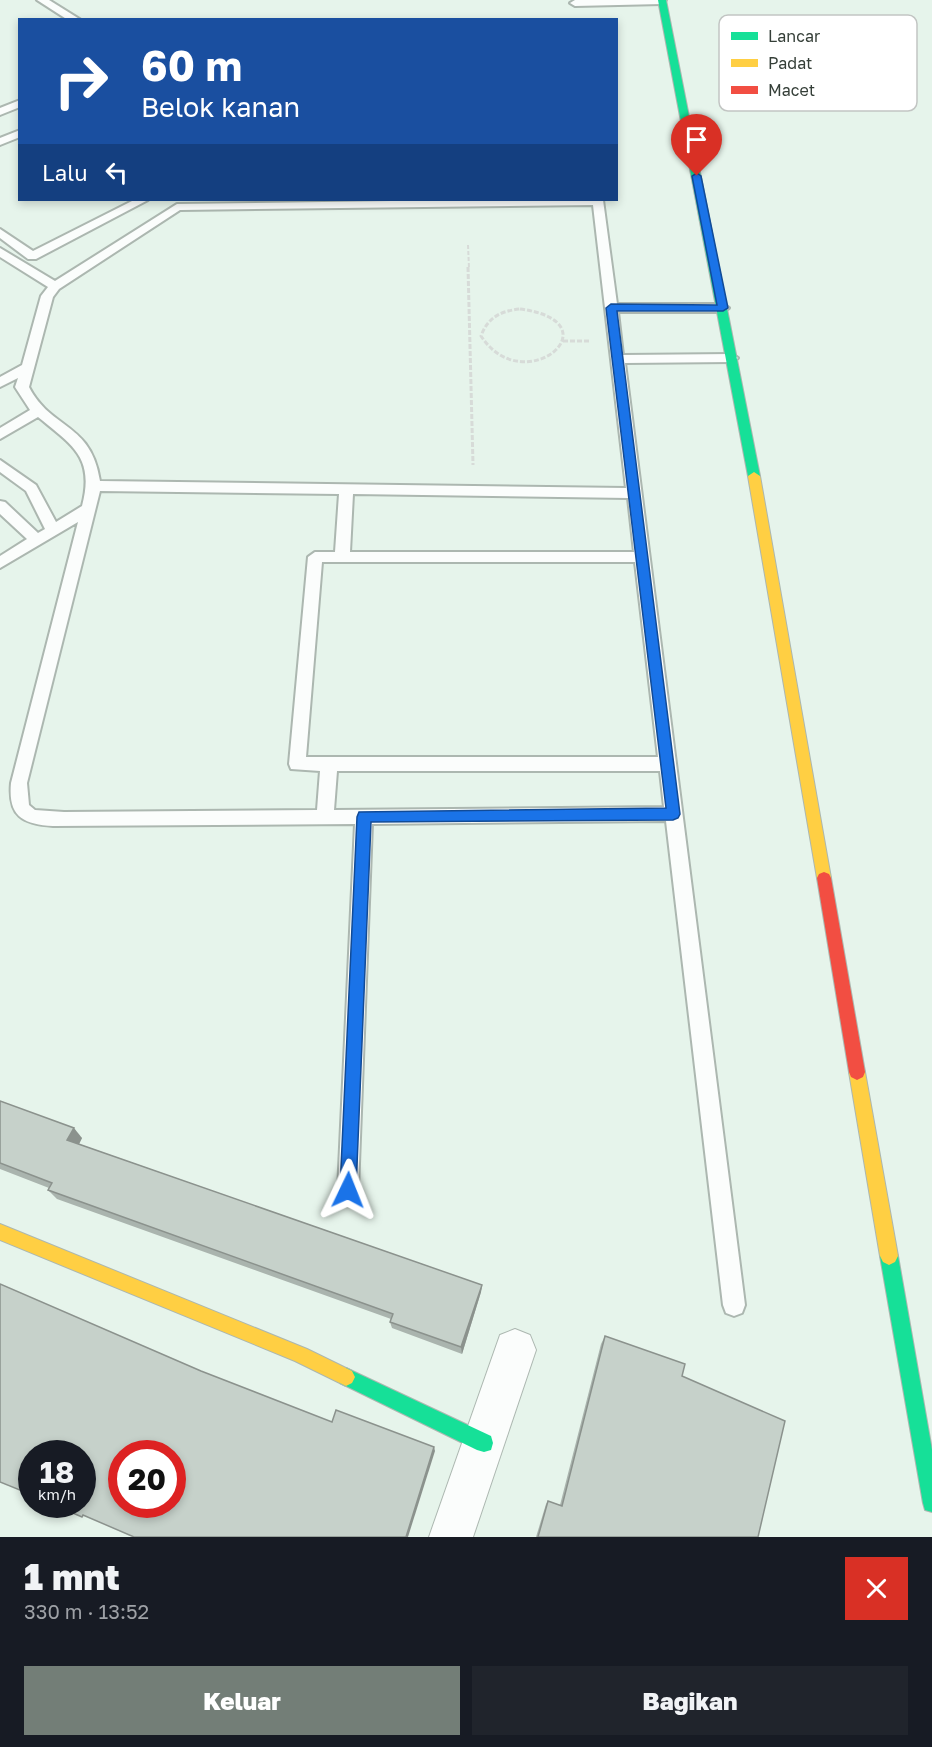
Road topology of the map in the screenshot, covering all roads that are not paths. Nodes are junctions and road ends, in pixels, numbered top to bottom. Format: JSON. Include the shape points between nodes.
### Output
{"nodes":[{"id":1,"x":42,"y":0,"type":"edge"},
{"id":2,"x":662,"y":0,"type":"edge"},
{"id":3,"x":575,"y":5,"type":"edge"},
{"id":4,"x":73,"y":18,"type":"edge"},
{"id":5,"x":18,"y":103,"type":"edge"},
{"id":6,"x":5,"y":113,"type":"edge"},
{"id":7,"x":18,"y":134,"type":"edge"},
{"id":8,"x":0,"y":142,"type":"edge"},
{"id":9,"x":140,"y":201,"type":"edge"},
{"id":10,"x":427,"y":201,"type":"edge"},
{"id":11,"x":598,"y":201,"type":"edge"},
{"id":12,"x":342,"y":202,"type":"edge"},
{"id":13,"x":173,"y":203,"type":"edge"},
{"id":14,"x":196,"y":203,"type":"edge"},
{"id":15,"x":0,"y":233,"type":"edge"},
{"id":16,"x":0,"y":252,"type":"edge"},
{"id":17,"x":55,"y":286,"type":"junction"},
{"id":18,"x":611,"y":308,"type":"junction"},
{"id":19,"x":723,"y":308,"type":"junction"},
{"id":20,"x":732,"y":358,"type":"junction"},
{"id":21,"x":617,"y":359,"type":"junction"},
{"id":22,"x":26,"y":368,"type":"junction"},
{"id":23,"x":0,"y":383,"type":"edge"},
{"id":24,"x":38,"y":411,"type":"junction"},
{"id":25,"x":0,"y":434,"type":"edge"},
{"id":26,"x":0,"y":465,"type":"edge"},
{"id":27,"x":94,"y":486,"type":"junction"},
{"id":28,"x":346,"y":490,"type":"junction"},
{"id":29,"x":634,"y":493,"type":"junction"},
{"id":30,"x":0,"y":506,"type":"edge"},
{"id":31,"x":88,"y":509,"type":"junction"},
{"id":32,"x":53,"y":531,"type":"junction"},
{"id":33,"x":38,"y":541,"type":"junction"},
{"id":34,"x":342,"y":557,"type":"junction"},
{"id":35,"x":642,"y":557,"type":"junction"},
{"id":36,"x":0,"y":563,"type":"edge"},
{"id":37,"x":329,"y":764,"type":"junction"},
{"id":38,"x":667,"y":764,"type":"junction"},
{"id":39,"x":673,"y":814,"type":"junction"},
{"id":40,"x":325,"y":817,"type":"junction"},
{"id":41,"x":364,"y":817,"type":"junction"},
{"id":42,"x":348,"y":1190,"type":"dead end"},
{"id":43,"x":0,"y":1232,"type":"edge"},
{"id":44,"x":734,"y":1305,"type":"dead end"},
{"id":45,"x":515,"y":1350,"type":"dead end"},
{"id":46,"x":926,"y":1435,"type":"edge"},
{"id":47,"x":484,"y":1443,"type":"junction"},
{"id":48,"x":932,"y":1503,"type":"edge"},
{"id":49,"x":451,"y":1537,"type":"edge"}],
"edges":[{"from":1,"to":4,"type":"lane"},
{"from":2,"to":3,"type":"lane"},
{"from":2,"to":19,"type":"main road"},
{"from":5,"to":6,"type":"lane"},
{"from":7,"to":8,"type":"lane"},
{"from":9,"to":15,"type":"lane","via":[[32,256]]},
{"from":10,"to":12,"type":"lane"},
{"from":11,"to":18,"type":"lane"},
{"from":12,"to":14,"type":"lane"},
{"from":13,"to":14,"type":"lane"},
{"from":13,"to":17,"type":"lane"},
{"from":16,"to":17,"type":"lane"},
{"from":17,"to":22,"type":"lane","via":[[43,305]]},
{"from":18,"to":19,"type":"lane"},
{"from":18,"to":21,"type":"lane"},
{"from":19,"to":20,"type":"main road"},
{"from":20,"to":21,"type":"lane"},
{"from":20,"to":46,"type":"main road"},
{"from":21,"to":29,"type":"lane"},
{"from":22,"to":23,"type":"lane"},
{"from":22,"to":24,"type":"lane","via":[[22,387]]},
{"from":24,"to":25,"type":"lane"},
{"from":24,"to":27,"type":"lane","via":[[82,448],[89,459]]},
{"from":26,"to":32,"type":"lane","via":[[31,488]]},
{"from":27,"to":28,"type":"lane"},
{"from":27,"to":31,"type":"lane"},
{"from":28,"to":29,"type":"lane"},
{"from":28,"to":34,"type":"lane"},
{"from":29,"to":35,"type":"lane"},
{"from":30,"to":33,"type":"lane"},
{"from":31,"to":32,"type":"lane"},
{"from":31,"to":40,"type":"lane","via":[[19,783],[19,807],[28,814],[64,819]]},
{"from":32,"to":33,"type":"lane"},
{"from":33,"to":36,"type":"lane"},
{"from":34,"to":35,"type":"lane"},
{"from":34,"to":37,"type":"lane","via":[[315,557],[297,764]]},
{"from":35,"to":38,"type":"lane"},
{"from":37,"to":38,"type":"lane"},
{"from":37,"to":40,"type":"lane"},
{"from":38,"to":39,"type":"lane"},
{"from":39,"to":41,"type":"lane"},
{"from":39,"to":44,"type":"lane"},
{"from":40,"to":41,"type":"lane"},
{"from":41,"to":42,"type":"lane"},
{"from":43,"to":47,"type":"main road","via":[[301,1355]]},
{"from":45,"to":47,"type":"street"},
{"from":46,"to":48,"type":"main road"},
{"from":47,"to":49,"type":"street"}]}
